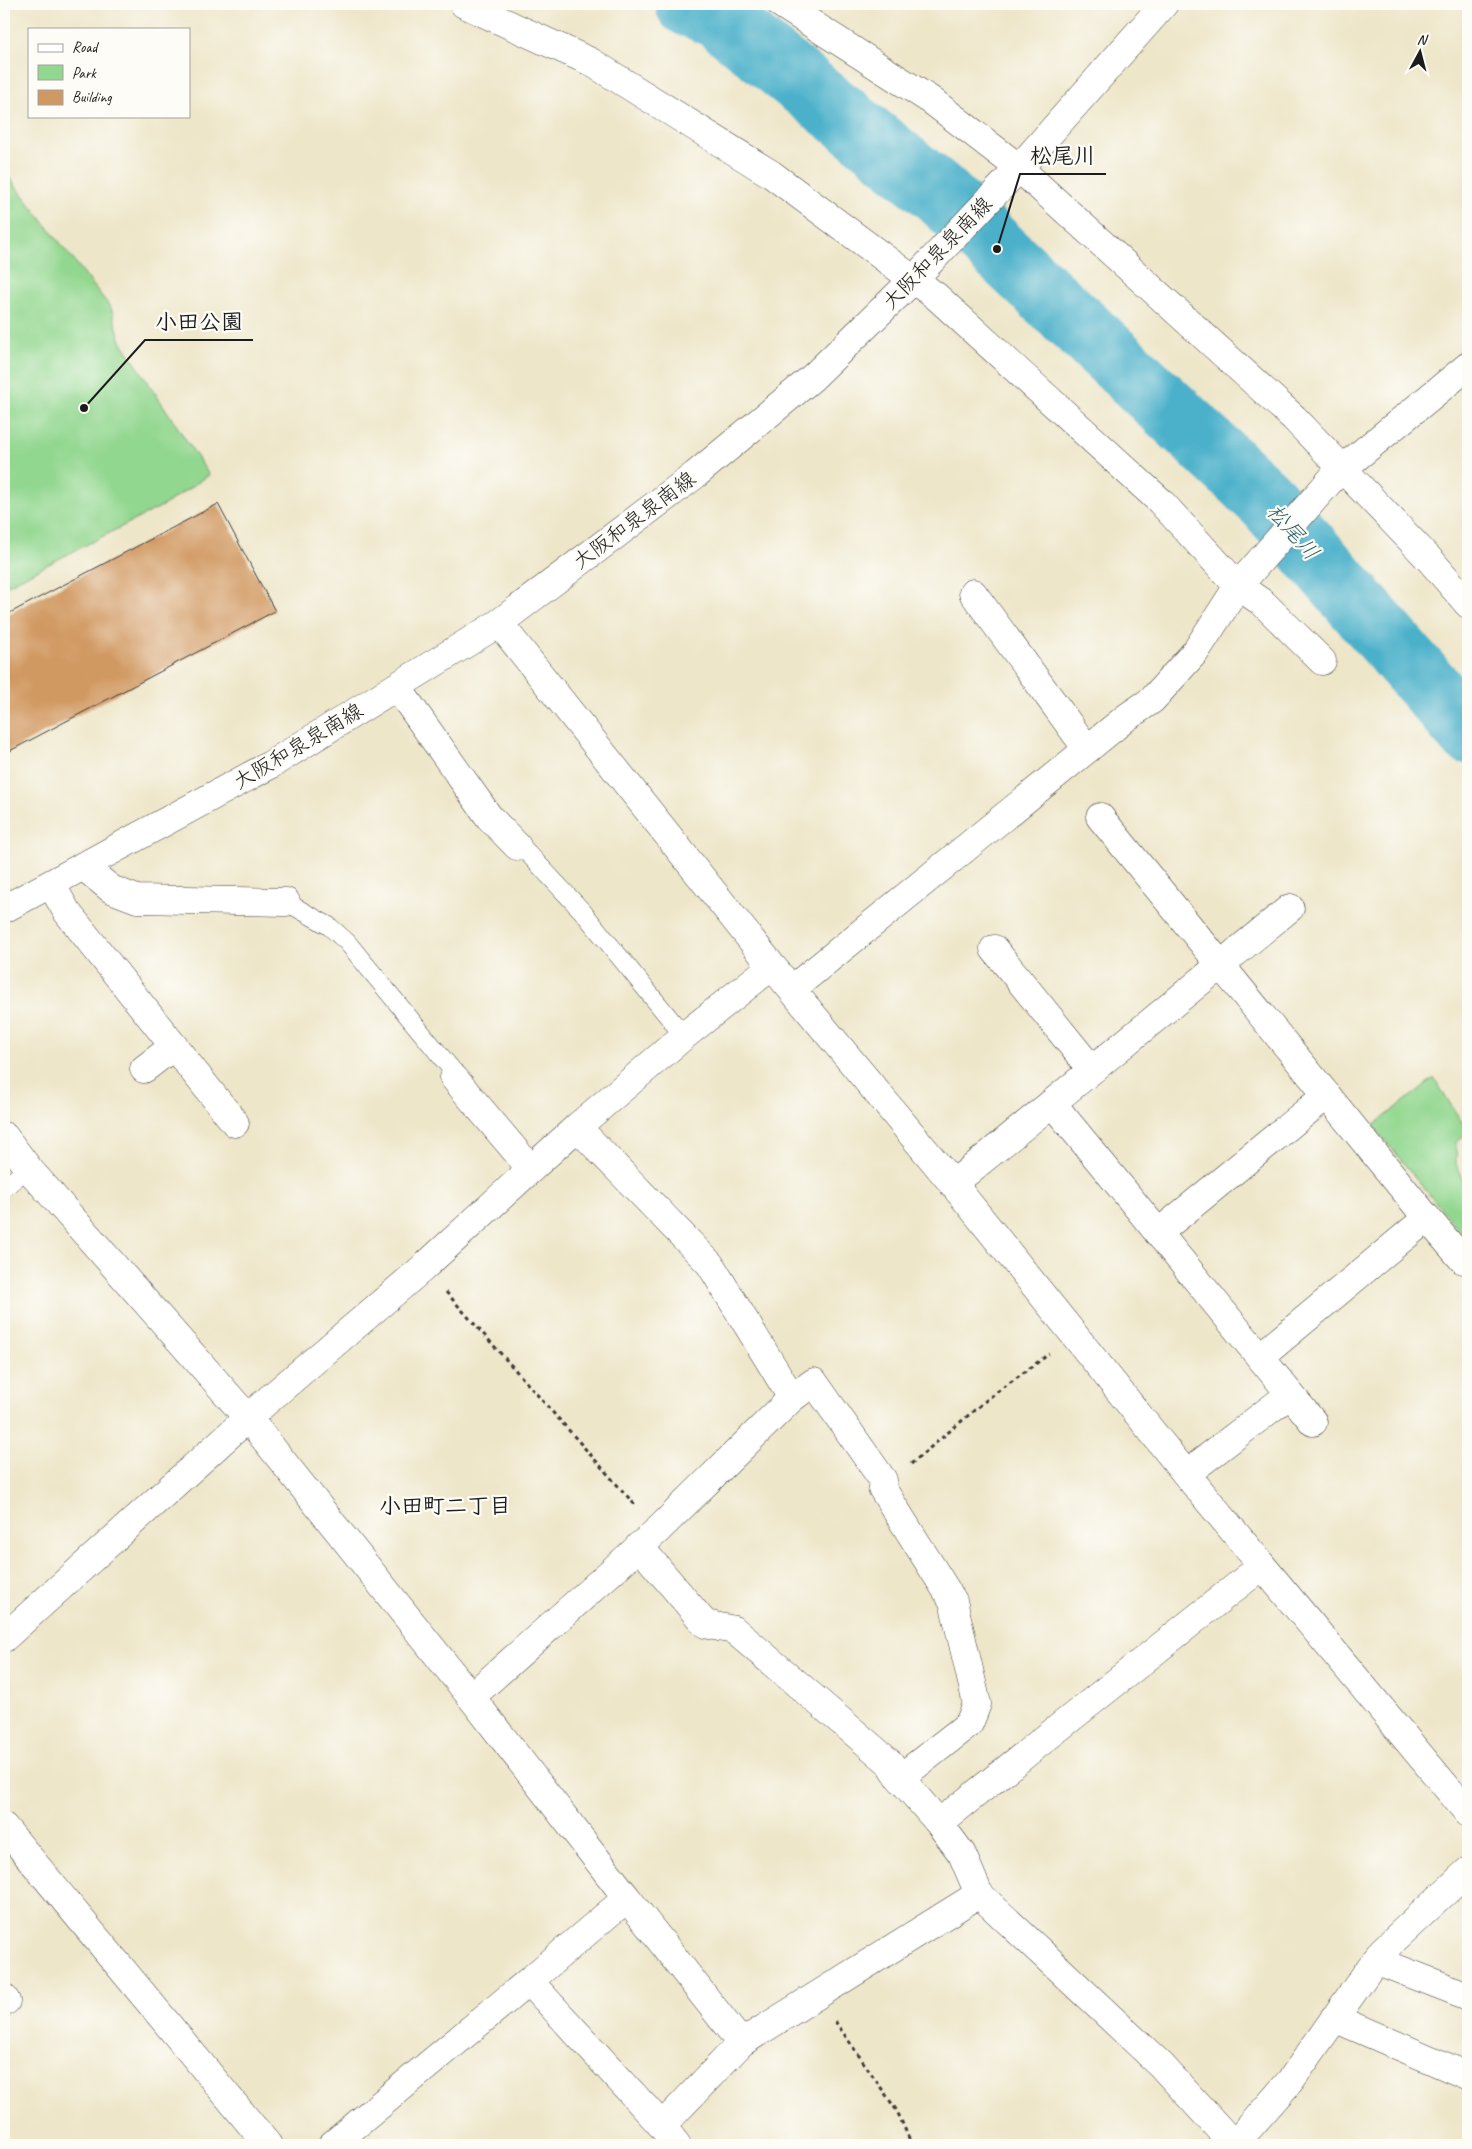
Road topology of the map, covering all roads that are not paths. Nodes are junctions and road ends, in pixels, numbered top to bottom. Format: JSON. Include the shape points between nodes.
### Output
{"nodes":[{"id":1,"x":464,"y":4,"type":"edge"},
{"id":2,"x":781,"y":4,"type":"edge"},
{"id":3,"x":1159,"y":6,"type":"edge"},
{"id":4,"x":1015,"y":173,"type":"junction"},
{"id":5,"x":917,"y":276,"type":"junction"},
{"id":6,"x":1468,"y":366,"type":"edge"},
{"id":7,"x":1339,"y":471,"type":"junction"},
{"id":8,"x":1242,"y":583,"type":"junction"},
{"id":9,"x":973,"y":593,"type":"dead end"},
{"id":10,"x":1468,"y":604,"type":"edge"},
{"id":11,"x":499,"y":622,"type":"junction"},
{"id":12,"x":1322,"y":661,"type":"dead end"},
{"id":13,"x":397,"y":687,"type":"junction"},
{"id":14,"x":1087,"y":749,"type":"junction"},
{"id":15,"x":1100,"y":817,"type":"dead end"},
{"id":16,"x":518,"y":846,"type":"joint"},
{"id":17,"x":83,"y":866,"type":"junction"},
{"id":18,"x":50,"y":884,"type":"junction"},
{"id":19,"x":286,"y":902,"type":"joint"},
{"id":20,"x":1290,"y":908,"type":"dead end"},
{"id":21,"x":4,"y":909,"type":"edge"},
{"id":22,"x":994,"y":949,"type":"dead end"},
{"id":23,"x":1221,"y":965,"type":"junction"},
{"id":24,"x":772,"y":966,"type":"junction"},
{"id":25,"x":792,"y":989,"type":"junction"},
{"id":26,"x":684,"y":1036,"type":"junction"},
{"id":27,"x":174,"y":1046,"type":"junction"},
{"id":28,"x":144,"y":1069,"type":"dead end"},
{"id":29,"x":1092,"y":1070,"type":"junction"},
{"id":30,"x":454,"y":1078,"type":"joint"},
{"id":31,"x":1327,"y":1095,"type":"junction"},
{"id":32,"x":1052,"y":1103,"type":"junction"},
{"id":33,"x":234,"y":1123,"type":"dead end"},
{"id":34,"x":577,"y":1128,"type":"junction"},
{"id":35,"x":4,"y":1136,"type":"edge"},
{"id":36,"x":28,"y":1168,"type":"junction"},
{"id":37,"x":532,"y":1169,"type":"junction"},
{"id":38,"x":953,"y":1184,"type":"junction"},
{"id":39,"x":4,"y":1188,"type":"edge"},
{"id":40,"x":1427,"y":1218,"type":"junction"},
{"id":41,"x":1158,"y":1233,"type":"junction"},
{"id":42,"x":1468,"y":1258,"type":"edge"},
{"id":43,"x":1260,"y":1357,"type":"junction"},
{"id":44,"x":1290,"y":1394,"type":"junction"},
{"id":45,"x":792,"y":1398,"type":"junction"},
{"id":46,"x":248,"y":1418,"type":"junction"},
{"id":47,"x":1313,"y":1422,"type":"dead end"},
{"id":48,"x":1186,"y":1474,"type":"junction"},
{"id":49,"x":649,"y":1538,"type":"junction"},
{"id":50,"x":1262,"y":1566,"type":"junction"},
{"id":51,"x":4,"y":1638,"type":"edge"},
{"id":52,"x":471,"y":1697,"type":"junction"},
{"id":53,"x":900,"y":1778,"type":"junction"},
{"id":54,"x":1468,"y":1813,"type":"edge"},
{"id":55,"x":939,"y":1822,"type":"junction"},
{"id":56,"x":4,"y":1827,"type":"edge"},
{"id":57,"x":1468,"y":1871,"type":"edge"},
{"id":58,"x":979,"y":1894,"type":"junction"},
{"id":59,"x":628,"y":1898,"type":"junction"},
{"id":60,"x":1375,"y":1960,"type":"junction"},
{"id":61,"x":528,"y":1981,"type":"junction"},
{"id":62,"x":1468,"y":1996,"type":"edge"},
{"id":63,"x":1334,"y":2018,"type":"junction"},
{"id":64,"x":741,"y":2043,"type":"junction"},
{"id":65,"x":1468,"y":2076,"type":"edge"},
{"id":66,"x":670,"y":2136,"type":"edge"},
{"id":67,"x":268,"y":2145,"type":"edge"},
{"id":68,"x":332,"y":2145,"type":"edge"},
{"id":69,"x":1234,"y":2145,"type":"edge"}],
"edges":[{"from":1,"to":5,"type":"street","via":[[591,62],[771,174]]},
{"from":2,"to":4,"type":"street","via":[[932,101]]},
{"from":3,"to":4,"type":"street","name":"大阪和泉泉南線"},
{"from":4,"to":5,"type":"street","name":"大阪和泉泉南線"},
{"from":4,"to":7,"type":"street","via":[[1294,418]]},
{"from":5,"to":8,"type":"street","via":[[1160,501]]},
{"from":5,"to":11,"type":"street","name":"大阪和泉泉南線","via":[[812,378],[695,475]]},
{"from":6,"to":7,"type":"street"},
{"from":7,"to":8,"type":"street"},
{"from":7,"to":10,"type":"street","via":[[1431,562]]},
{"from":8,"to":12,"type":"street"},
{"from":8,"to":14,"type":"street","via":[[1196,651],[1152,700]]},
{"from":9,"to":14,"type":"street"},
{"from":11,"to":13,"type":"street","name":"大阪和泉泉南線"},
{"from":11,"to":24,"type":"street"},
{"from":13,"to":16,"type":"street","via":[[489,817]]},
{"from":13,"to":17,"type":"street","name":"大阪和泉泉南線","via":[[270,765]]},
{"from":14,"to":25,"type":"street"},
{"from":15,"to":23,"type":"street"},
{"from":16,"to":26,"type":"lane","via":[[583,912]]},
{"from":17,"to":18,"type":"street","name":"大阪和泉泉南線"},
{"from":17,"to":19,"type":"street","via":[[111,889],[137,899]]},
{"from":18,"to":21,"type":"street","name":"大阪和泉泉南線"},
{"from":18,"to":27,"type":"street","via":[[67,912]]},
{"from":19,"to":30,"type":"lane","via":[[329,926],[347,942],[453,1071]]},
{"from":20,"to":23,"type":"street"},
{"from":22,"to":29,"type":"street"},
{"from":23,"to":29,"type":"street"},
{"from":23,"to":31,"type":"street"},
{"from":24,"to":25,"type":"street"},
{"from":24,"to":26,"type":"street"},
{"from":25,"to":38,"type":"street"},
{"from":26,"to":34,"type":"street"},
{"from":27,"to":28,"type":"street"},
{"from":27,"to":33,"type":"street"},
{"from":29,"to":32,"type":"street"},
{"from":30,"to":37,"type":"street"},
{"from":31,"to":40,"type":"street"},
{"from":31,"to":41,"type":"street"},
{"from":32,"to":38,"type":"street"},
{"from":32,"to":41,"type":"street"},
{"from":34,"to":37,"type":"street"},
{"from":34,"to":45,"type":"street","via":[[710,1264]]},
{"from":35,"to":36,"type":"street"},
{"from":36,"to":39,"type":"lane"},
{"from":36,"to":46,"type":"street"},
{"from":37,"to":46,"type":"street"},
{"from":38,"to":48,"type":"street"},
{"from":40,"to":42,"type":"street","via":[[1463,1260]]},
{"from":40,"to":43,"type":"street"},
{"from":41,"to":43,"type":"street"},
{"from":43,"to":44,"type":"street"},
{"from":44,"to":47,"type":"street"},
{"from":44,"to":48,"type":"street"},
{"from":45,"to":49,"type":"street"},
{"from":45,"to":53,"type":"street","via":[[814,1382],[883,1480],[882,1488],[953,1601],[977,1704],[969,1724]]},
{"from":46,"to":51,"type":"street"},
{"from":46,"to":52,"type":"street"},
{"from":48,"to":50,"type":"street"},
{"from":49,"to":52,"type":"street"},
{"from":49,"to":53,"type":"street","via":[[705,1624],[734,1630],[890,1762]]},
{"from":50,"to":54,"type":"street"},
{"from":50,"to":55,"type":"street"},
{"from":52,"to":59,"type":"street"},
{"from":53,"to":55,"type":"street"},
{"from":55,"to":58,"type":"street","via":[[962,1854]]},
{"from":56,"to":67,"type":"street"},
{"from":57,"to":60,"type":"street"},
{"from":58,"to":64,"type":"street"},
{"from":58,"to":69,"type":"street","via":[[1161,2065]]},
{"from":59,"to":61,"type":"street"},
{"from":59,"to":64,"type":"street"},
{"from":60,"to":62,"type":"street"},
{"from":60,"to":63,"type":"street"},
{"from":61,"to":66,"type":"street"},
{"from":61,"to":68,"type":"street"},
{"from":63,"to":65,"type":"street"},
{"from":63,"to":69,"type":"street","via":[[1291,2080]]},
{"from":64,"to":66,"type":"street"}]}
